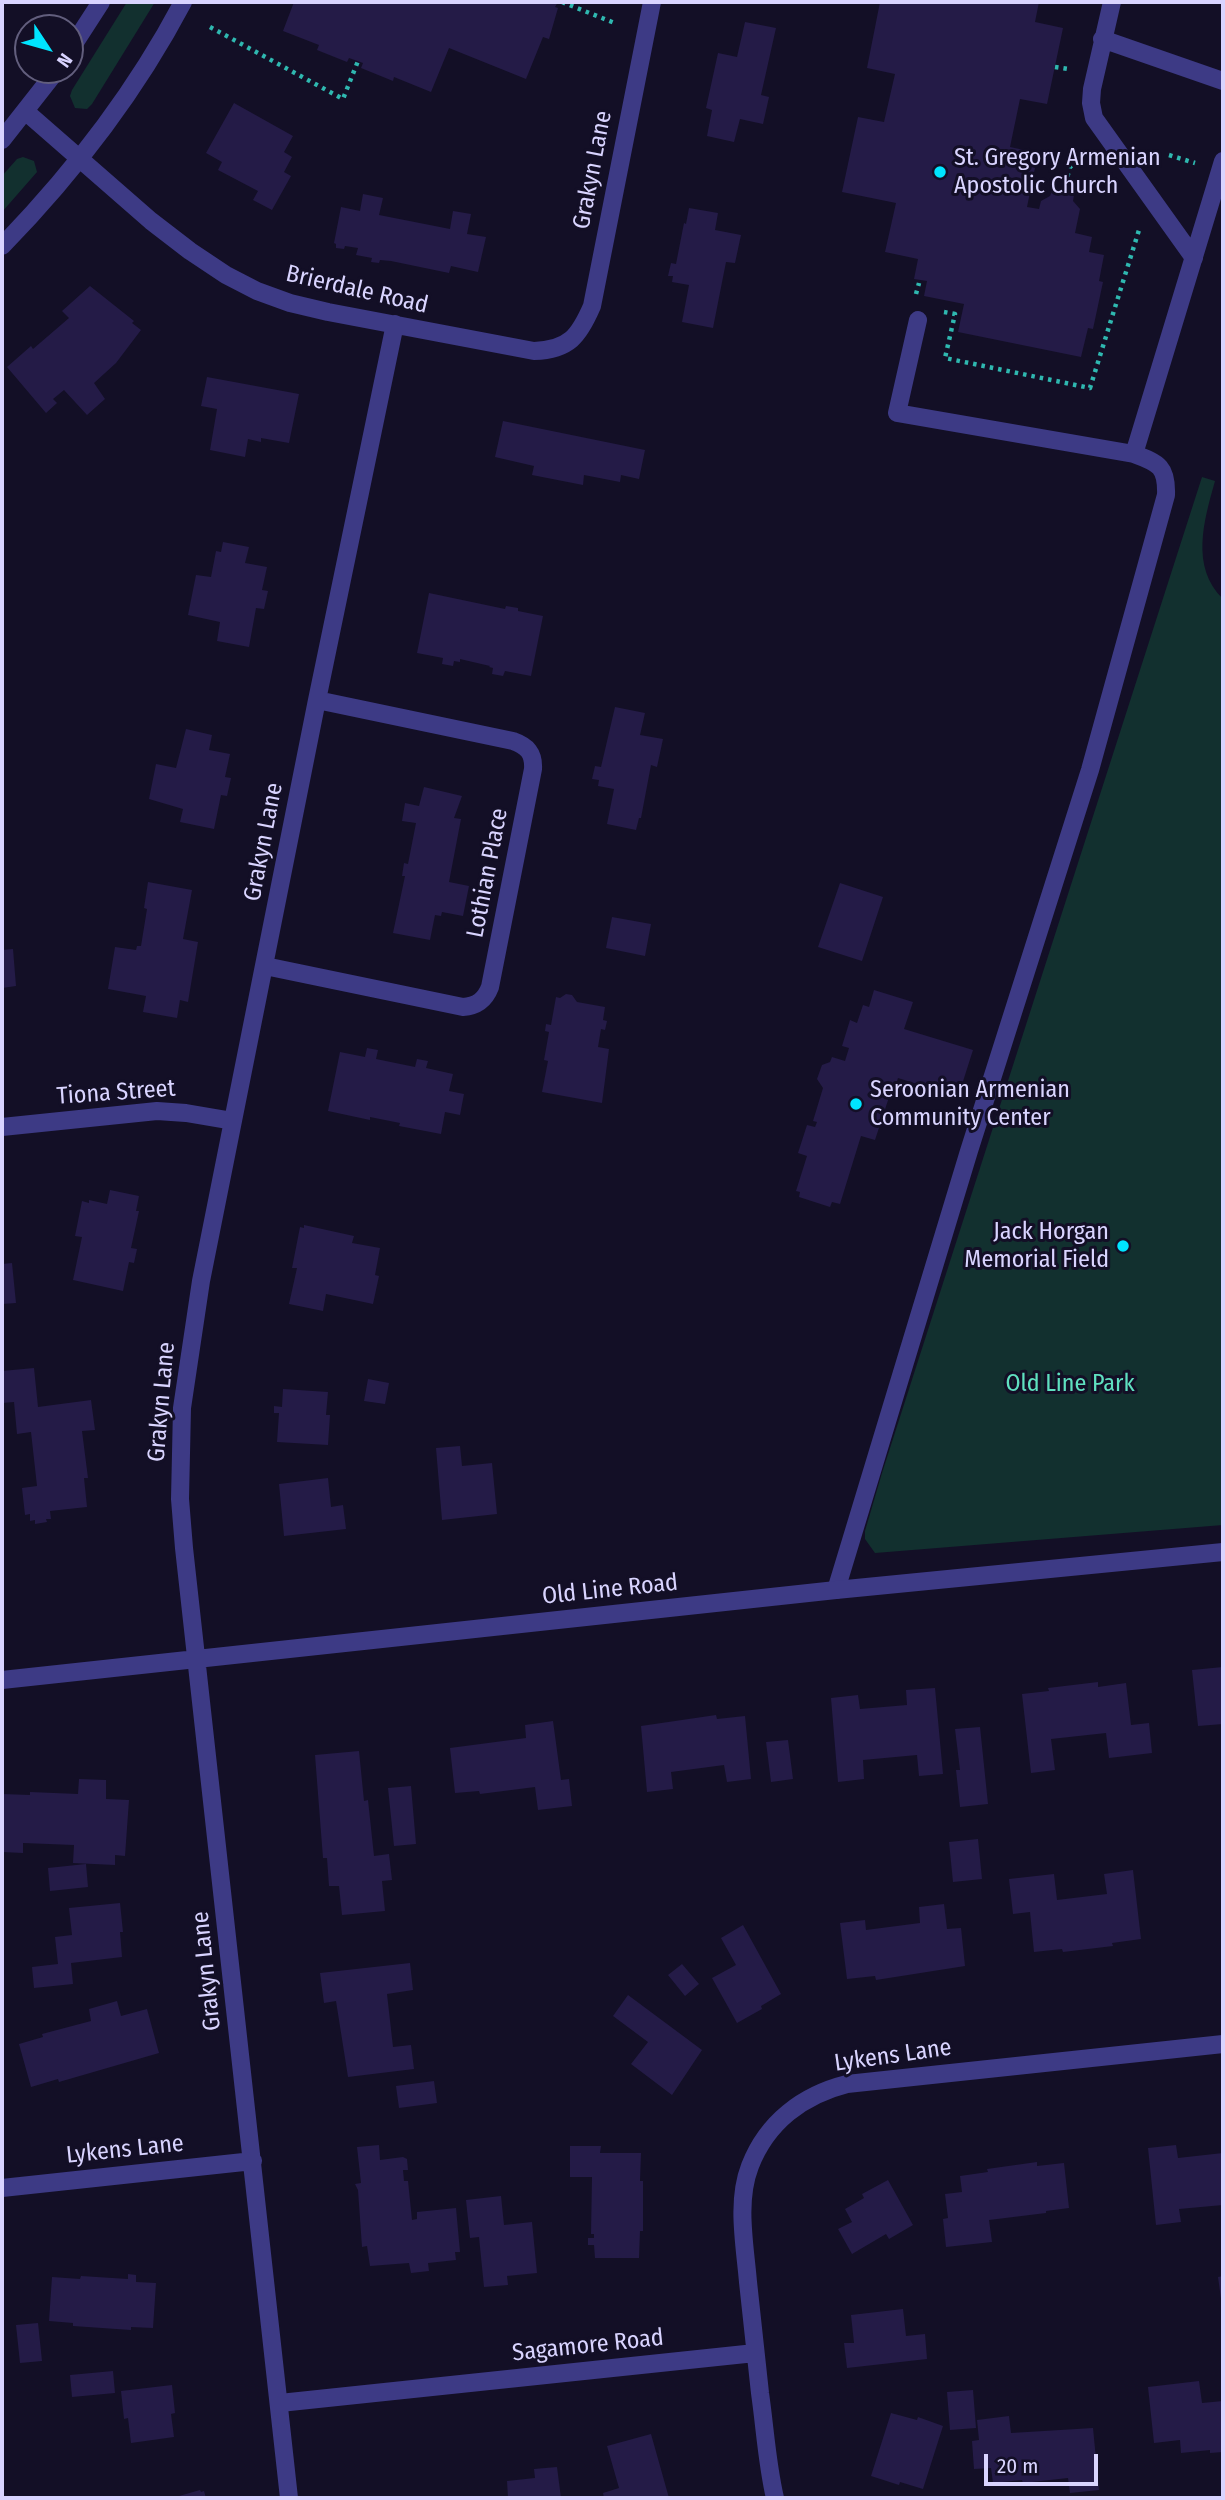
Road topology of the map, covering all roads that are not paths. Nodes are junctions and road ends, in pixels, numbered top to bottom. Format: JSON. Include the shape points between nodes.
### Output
{"nodes":[{"id":1,"x":100,"y":2,"type":"edge"},
{"id":2,"x":183,"y":2,"type":"edge"},
{"id":3,"x":652,"y":2,"type":"edge"},
{"id":4,"x":1112,"y":2,"type":"edge"},
{"id":5,"x":84,"y":28,"type":"edge"},
{"id":6,"x":1102,"y":39,"type":"junction"},
{"id":7,"x":1223,"y":81,"type":"edge"},
{"id":8,"x":46,"y":84,"type":"edge"},
{"id":9,"x":25,"y":111,"type":"junction"},
{"id":10,"x":2,"y":140,"type":"edge"},
{"id":11,"x":81,"y":158,"type":"junction"},
{"id":12,"x":1223,"y":161,"type":"edge"},
{"id":13,"x":2,"y":246,"type":"edge"},
{"id":14,"x":1194,"y":258,"type":"junction"},
{"id":15,"x":916,"y":313,"type":"road end"},
{"id":16,"x":395,"y":324,"type":"junction"},
{"id":17,"x":569,"y":342,"type":"joint"},
{"id":18,"x":1134,"y":454,"type":"junction"},
{"id":19,"x":317,"y":700,"type":"junction"},
{"id":20,"x":265,"y":966,"type":"junction"},
{"id":21,"x":233,"y":1121,"type":"junction"},
{"id":22,"x":2,"y":1127,"type":"edge"},
{"id":23,"x":1223,"y":1552,"type":"edge"},
{"id":24,"x":836,"y":1590,"type":"junction"},
{"id":25,"x":197,"y":1660,"type":"junction"},
{"id":26,"x":2,"y":1680,"type":"edge"},
{"id":27,"x":1223,"y":2043,"type":"edge"},
{"id":28,"x":253,"y":2161,"type":"junction"},
{"id":29,"x":2,"y":2188,"type":"edge"},
{"id":30,"x":755,"y":2353,"type":"junction"},
{"id":31,"x":280,"y":2403,"type":"junction"},
{"id":32,"x":289,"y":2498,"type":"edge"},
{"id":33,"x":775,"y":2498,"type":"edge"}],
"edges":[{"from":1,"to":5,"type":"street"},
{"from":2,"to":11,"type":"street","via":[[136,83]]},
{"from":3,"to":17,"type":"street","name":"Grakyn Lane","via":[[592,306],[583,327]]},
{"from":4,"to":6,"type":"street"},
{"from":6,"to":7,"type":"street"},
{"from":6,"to":14,"type":"street","via":[[1091,103],[1094,118]]},
{"from":8,"to":9,"type":"street"},
{"from":9,"to":10,"type":"street"},
{"from":9,"to":11,"type":"street","name":"Brierdale Road"},
{"from":11,"to":13,"type":"street"},
{"from":11,"to":16,"type":"street","name":"Brierdale Road","via":[[151,220],[226,275],[290,303]]},
{"from":12,"to":14,"type":"street"},
{"from":14,"to":18,"type":"street"},
{"from":15,"to":18,"type":"street","via":[[897,413]]},
{"from":16,"to":17,"type":"street","name":"Brierdale Road","via":[[534,351],[553,351]]},
{"from":16,"to":19,"type":"street","name":"Grakyn Lane"},
{"from":18,"to":24,"type":"street","via":[[1154,461],[1163,470],[1166,495],[1090,770]]},
{"from":19,"to":20,"type":"street","name":"Grakyn Lane"},
{"from":19,"to":20,"type":"street","name":"Lothian Place","via":[[522,744],[534,759],[531,782],[490,987],[480,1002],[463,1007]]},
{"from":20,"to":21,"type":"street","name":"Grakyn Lane"},
{"from":21,"to":22,"type":"street","name":"Tiona Street","via":[[157,1111]]},
{"from":21,"to":25,"type":"street","name":"Grakyn Lane","via":[[201,1281],[182,1408],[180,1499]]},
{"from":23,"to":24,"type":"street","name":"Old Line Road"},
{"from":24,"to":25,"type":"street","name":"Old Line Road"},
{"from":25,"to":26,"type":"street","name":"Old Line Road"},
{"from":25,"to":28,"type":"street","name":"Grakyn Lane"},
{"from":27,"to":30,"type":"street","name":"Lykens Lane","via":[[847,2084],[811,2095],[775,2126],[749,2167],[743,2215]]},
{"from":28,"to":29,"type":"street","name":"Lykens Lane"},
{"from":28,"to":31,"type":"street","name":"Grakyn Lane"},
{"from":30,"to":31,"type":"street","name":"Sagamore Road"},
{"from":30,"to":33,"type":"street"},
{"from":31,"to":32,"type":"street","name":"Grakyn Lane"}]}
